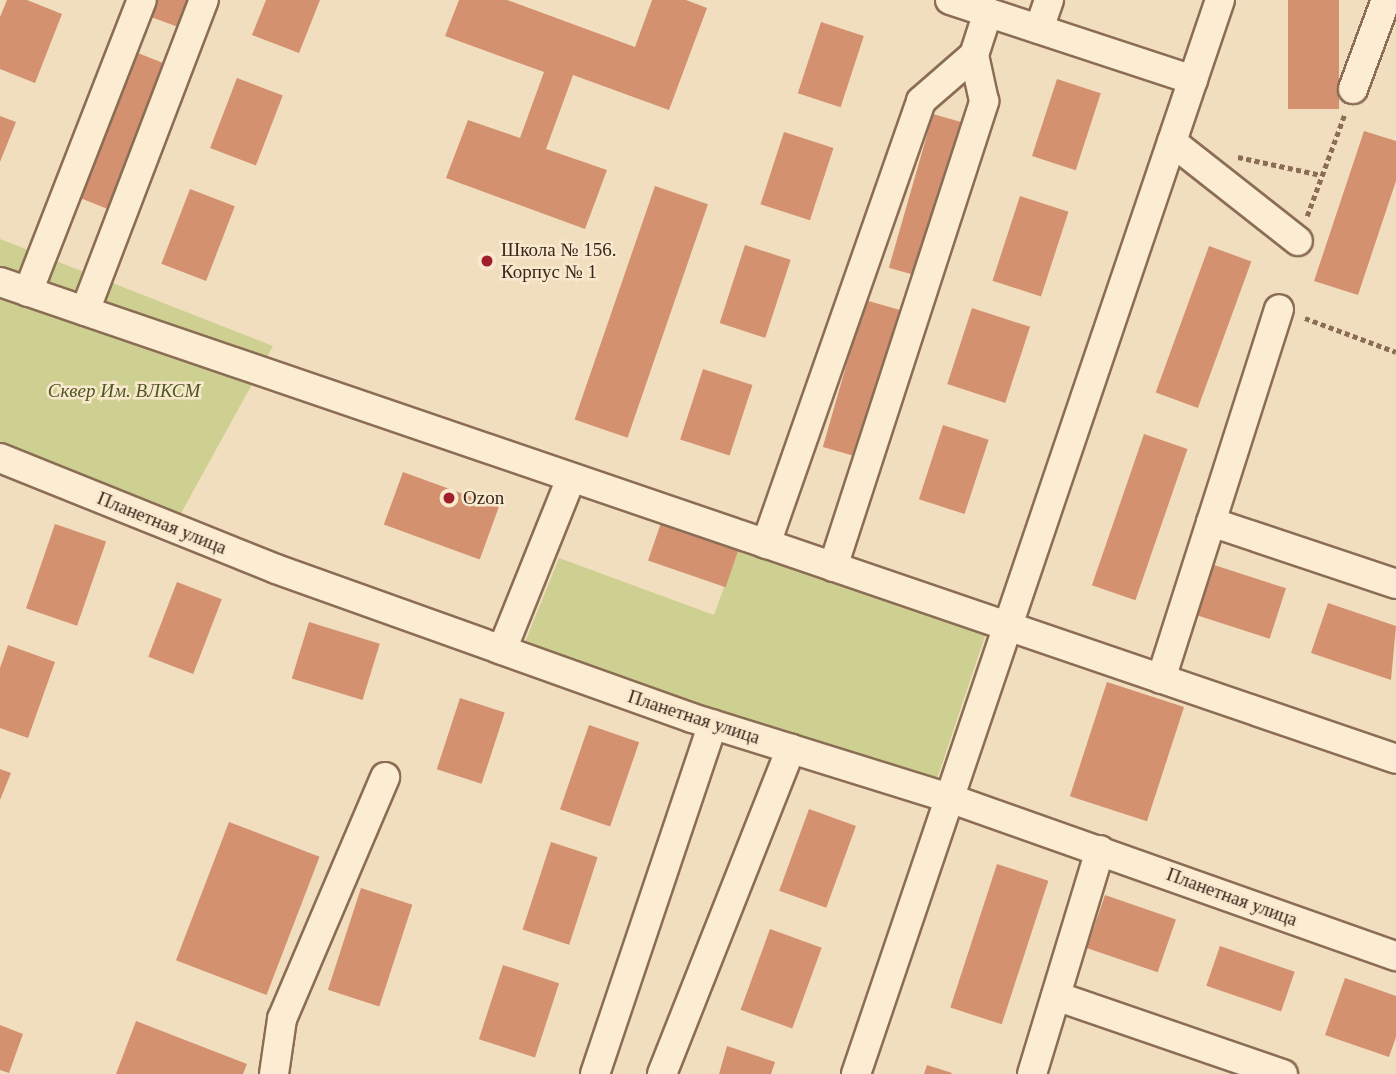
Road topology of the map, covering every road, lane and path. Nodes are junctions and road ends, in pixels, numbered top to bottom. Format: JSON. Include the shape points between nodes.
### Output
{"nodes":[{"id":1,"x":142,"y":0,"type":"edge"},
{"id":2,"x":204,"y":0,"type":"edge"},
{"id":3,"x":950,"y":0,"type":"edge"},
{"id":4,"x":1049,"y":0,"type":"edge"},
{"id":5,"x":1220,"y":0,"type":"edge"},
{"id":6,"x":1386,"y":0,"type":"edge"},
{"id":7,"x":988,"y":12,"type":"junction"},
{"id":8,"x":1039,"y":29,"type":"junction"},
{"id":9,"x":974,"y":55,"type":"junction"},
{"id":10,"x":1193,"y":80,"type":"junction"},
{"id":11,"x":1353,"y":89,"type":"joint"},
{"id":12,"x":1172,"y":142,"type":"junction"},
{"id":13,"x":1226,"y":155,"type":"dead end"},
{"id":14,"x":1322,"y":176,"type":"junction"},
{"id":15,"x":1298,"y":241,"type":"joint"},
{"id":16,"x":0,"y":282,"type":"edge"},
{"id":17,"x":28,"y":292,"type":"junction"},
{"id":18,"x":1279,"y":309,"type":"joint"},
{"id":19,"x":85,"y":311,"type":"junction"},
{"id":20,"x":1396,"y":352,"type":"edge"},
{"id":21,"x":0,"y":458,"type":"edge"},
{"id":22,"x":571,"y":478,"type":"junction"},
{"id":23,"x":1211,"y":522,"type":"junction"},
{"id":24,"x":766,"y":544,"type":"junction"},
{"id":25,"x":833,"y":567,"type":"junction"},
{"id":26,"x":1396,"y":584,"type":"edge"},
{"id":27,"x":1005,"y":626,"type":"junction"},
{"id":28,"x":502,"y":650,"type":"junction"},
{"id":29,"x":1161,"y":678,"type":"junction"},
{"id":30,"x":713,"y":724,"type":"junction"},
{"id":31,"x":791,"y":748,"type":"junction"},
{"id":32,"x":1396,"y":759,"type":"edge"},
{"id":33,"x":384,"y":777,"type":"dead end"},
{"id":34,"x":949,"y":797,"type":"junction"},
{"id":35,"x":1100,"y":850,"type":"junction"},
{"id":36,"x":1396,"y":956,"type":"edge"},
{"id":37,"x":1056,"y":996,"type":"junction"},
{"id":38,"x":274,"y":1074,"type":"edge"},
{"id":39,"x":595,"y":1074,"type":"edge"},
{"id":40,"x":662,"y":1074,"type":"edge"},
{"id":41,"x":856,"y":1074,"type":"edge"},
{"id":42,"x":1032,"y":1074,"type":"edge"},
{"id":43,"x":1283,"y":1074,"type":"edge"}],
"edges":[{"from":1,"to":17,"type":"street"},
{"from":2,"to":19,"type":"street"},
{"from":3,"to":7,"type":"street"},
{"from":4,"to":8,"type":"street"},
{"from":5,"to":10,"type":"street"},
{"from":6,"to":11,"type":"street"},
{"from":7,"to":8,"type":"street"},
{"from":7,"to":9,"type":"street"},
{"from":8,"to":10,"type":"street"},
{"from":9,"to":24,"type":"street","via":[[921,101]]},
{"from":9,"to":25,"type":"street","via":[[984,101]]},
{"from":10,"to":12,"type":"street"},
{"from":11,"to":14,"type":"path"},
{"from":12,"to":15,"type":"street"},
{"from":12,"to":27,"type":"street"},
{"from":13,"to":14,"type":"path"},
{"from":14,"to":15,"type":"path"},
{"from":16,"to":17,"type":"street"},
{"from":17,"to":19,"type":"street"},
{"from":18,"to":20,"type":"path"},
{"from":18,"to":23,"type":"street"},
{"from":19,"to":22,"type":"street"},
{"from":21,"to":28,"type":"street","name":"Планетная улица","via":[[275,569]]},
{"from":22,"to":24,"type":"street"},
{"from":22,"to":28,"type":"street"},
{"from":23,"to":26,"type":"street"},
{"from":23,"to":29,"type":"street"},
{"from":24,"to":25,"type":"street"},
{"from":25,"to":27,"type":"street"},
{"from":27,"to":29,"type":"street"},
{"from":27,"to":34,"type":"street"},
{"from":28,"to":30,"type":"street","name":"Планетная улица"},
{"from":29,"to":32,"type":"street"},
{"from":30,"to":31,"type":"street","name":"Планетная улица"},
{"from":30,"to":39,"type":"street"},
{"from":31,"to":34,"type":"street","name":"Планетная улица"},
{"from":31,"to":40,"type":"street"},
{"from":33,"to":38,"type":"street","via":[[282,1019]]},
{"from":34,"to":35,"type":"street","name":"Планетная улица"},
{"from":34,"to":41,"type":"street"},
{"from":35,"to":36,"type":"street","name":"Планетная улица"},
{"from":35,"to":37,"type":"street"},
{"from":37,"to":42,"type":"street"},
{"from":37,"to":43,"type":"street"}]}
